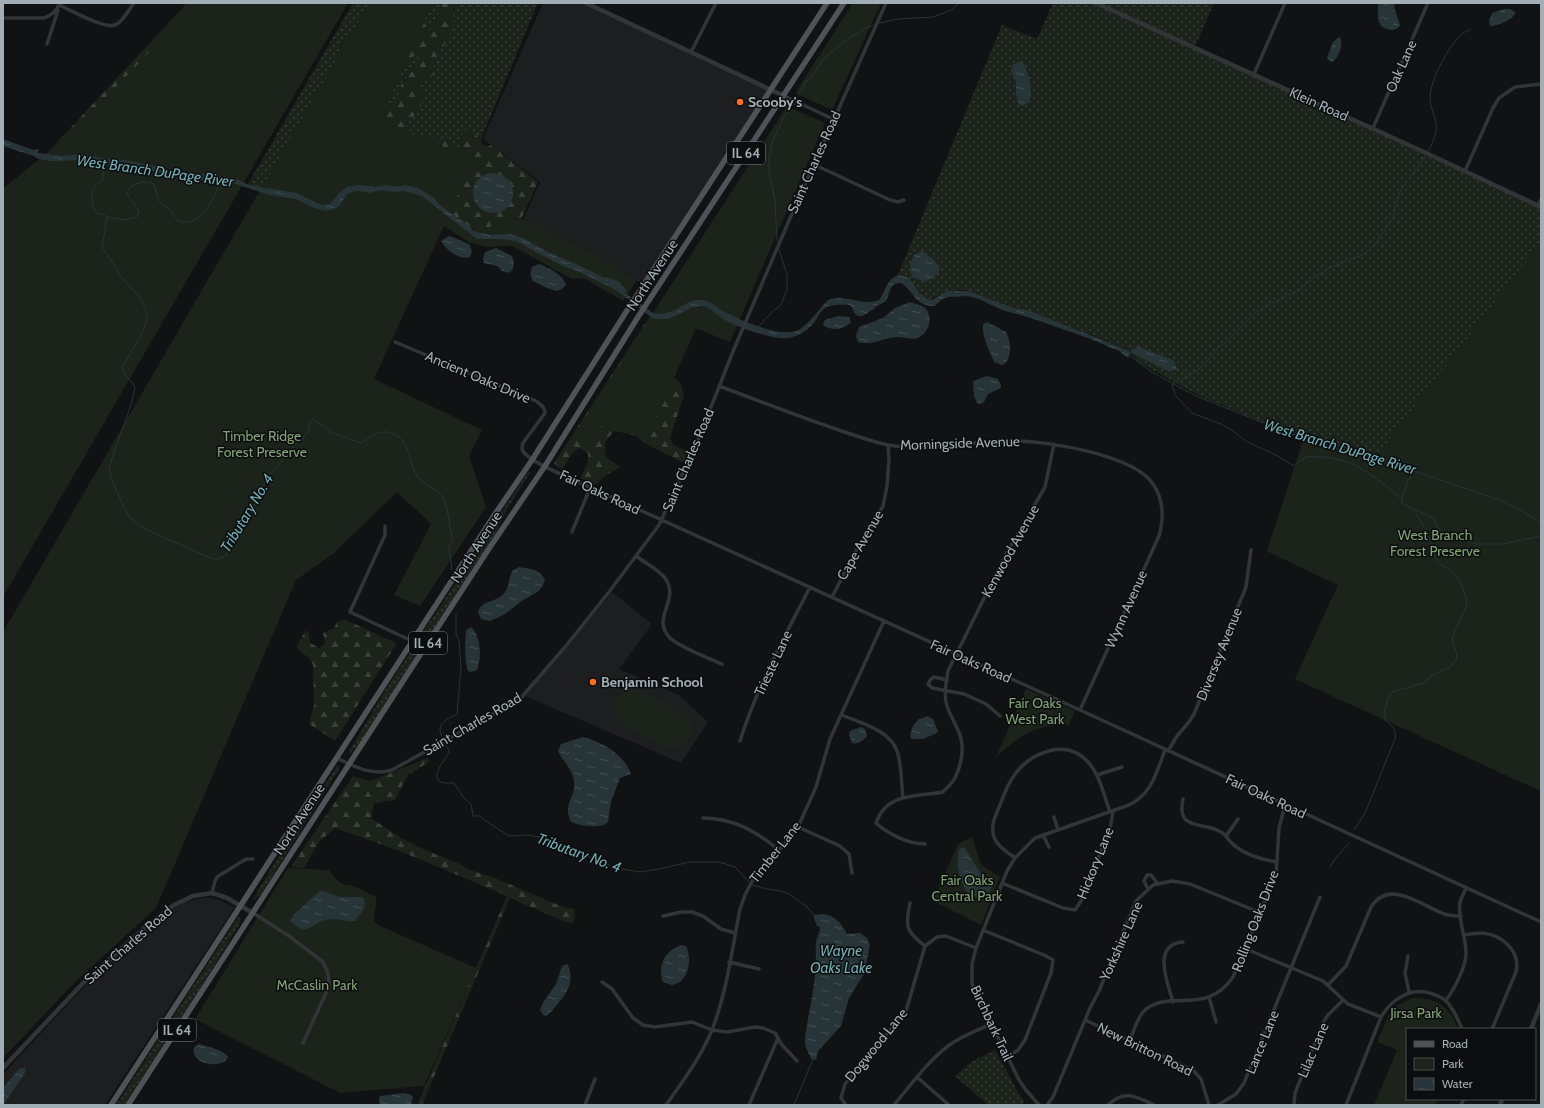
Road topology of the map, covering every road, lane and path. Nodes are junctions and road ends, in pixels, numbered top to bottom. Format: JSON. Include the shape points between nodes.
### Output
{"nodes":[{"id":1,"x":134,"y":3,"type":"edge"},
{"id":2,"x":586,"y":3,"type":"edge"},
{"id":3,"x":716,"y":3,"type":"edge"},
{"id":4,"x":827,"y":3,"type":"edge"},
{"id":5,"x":844,"y":3,"type":"edge"},
{"id":6,"x":886,"y":3,"type":"edge"},
{"id":7,"x":1096,"y":3,"type":"edge"},
{"id":8,"x":1285,"y":3,"type":"edge"},
{"id":9,"x":1428,"y":3,"type":"edge"},
{"id":10,"x":59,"y":4,"type":"edge"},
{"id":11,"x":3,"y":18,"type":"edge"},
{"id":12,"x":47,"y":44,"type":"dead end"},
{"id":13,"x":691,"y":52,"type":"junction"},
{"id":14,"x":1254,"y":74,"type":"junction"},
{"id":15,"x":1541,"y":84,"type":"edge"},
{"id":16,"x":770,"y":89,"type":"junction"},
{"id":17,"x":784,"y":96,"type":"junction"},
{"id":18,"x":833,"y":119,"type":"junction"},
{"id":19,"x":1373,"y":128,"type":"junction"},
{"id":20,"x":813,"y":164,"type":"junction"},
{"id":21,"x":1465,"y":171,"type":"junction"},
{"id":22,"x":904,"y":200,"type":"dead end"},
{"id":23,"x":1541,"y":200,"type":"edge"},
{"id":24,"x":1540,"y":206,"type":"edge"},
{"id":25,"x":395,"y":342,"type":"dead end"},
{"id":26,"x":719,"y":386,"type":"junction"},
{"id":27,"x":1054,"y":444,"type":"junction"},
{"id":28,"x":888,"y":445,"type":"junction"},
{"id":29,"x":532,"y":460,"type":"junction"},
{"id":30,"x":544,"y":466,"type":"junction"},
{"id":31,"x":590,"y":488,"type":"junction"},
{"id":32,"x":1162,"y":506,"type":"joint"},
{"id":33,"x":662,"y":520,"type":"junction"},
{"id":34,"x":385,"y":526,"type":"dead end"},
{"id":35,"x":572,"y":532,"type":"dead end"},
{"id":36,"x":1251,"y":550,"type":"dead end"},
{"id":37,"x":636,"y":556,"type":"junction"},
{"id":38,"x":810,"y":588,"type":"junction"},
{"id":39,"x":832,"y":597,"type":"junction"},
{"id":40,"x":884,"y":622,"type":"junction"},
{"id":41,"x":412,"y":641,"type":"junction"},
{"id":42,"x":957,"y":654,"type":"junction"},
{"id":43,"x":722,"y":664,"type":"dead end"},
{"id":44,"x":947,"y":680,"type":"junction"},
{"id":45,"x":945,"y":690,"type":"junction"},
{"id":46,"x":1080,"y":710,"type":"junction"},
{"id":47,"x":842,"y":715,"type":"junction"},
{"id":48,"x":1000,"y":716,"type":"dead end"},
{"id":49,"x":740,"y":741,"type":"dead end"},
{"id":50,"x":1167,"y":751,"type":"junction"},
{"id":51,"x":337,"y":758,"type":"junction"},
{"id":52,"x":349,"y":764,"type":"junction"},
{"id":53,"x":1122,"y":767,"type":"dead end"},
{"id":54,"x":1097,"y":775,"type":"junction"},
{"id":55,"x":903,"y":797,"type":"junction"},
{"id":56,"x":1183,"y":799,"type":"dead end"},
{"id":57,"x":1286,"y":806,"type":"junction"},
{"id":58,"x":1111,"y":812,"type":"junction"},
{"id":59,"x":1054,"y":817,"type":"dead end"},
{"id":60,"x":703,"y":818,"type":"dead end"},
{"id":61,"x":1238,"y":819,"type":"dead end"},
{"id":62,"x":798,"y":827,"type":"junction"},
{"id":63,"x":1058,"y":830,"type":"junction"},
{"id":64,"x":1043,"y":835,"type":"junction"},
{"id":65,"x":1226,"y":836,"type":"junction"},
{"id":66,"x":925,"y":844,"type":"dead end"},
{"id":67,"x":1049,"y":847,"type":"dead end"},
{"id":68,"x":778,"y":850,"type":"junction"},
{"id":69,"x":1015,"y":858,"type":"junction"},
{"id":70,"x":253,"y":859,"type":"dead end"},
{"id":71,"x":1277,"y":862,"type":"junction"},
{"id":72,"x":852,"y":873,"type":"dead end"},
{"id":73,"x":1002,"y":883,"type":"junction"},
{"id":74,"x":1158,"y":884,"type":"junction"},
{"id":75,"x":1466,"y":888,"type":"junction"},
{"id":76,"x":1148,"y":889,"type":"junction"},
{"id":77,"x":212,"y":893,"type":"junction"},
{"id":78,"x":1320,"y":897,"type":"dead end"},
{"id":79,"x":910,"y":903,"type":"dead end"},
{"id":80,"x":242,"y":905,"type":"junction"},
{"id":81,"x":253,"y":913,"type":"junction"},
{"id":82,"x":1261,"y":913,"type":"junction"},
{"id":83,"x":663,"y":916,"type":"dead end"},
{"id":84,"x":1461,"y":916,"type":"junction"},
{"id":85,"x":1541,"y":922,"type":"edge"},
{"id":86,"x":983,"y":930,"type":"junction"},
{"id":87,"x":735,"y":933,"type":"junction"},
{"id":88,"x":1464,"y":935,"type":"junction"},
{"id":89,"x":1184,"y":942,"type":"dead end"},
{"id":90,"x":925,"y":946,"type":"junction"},
{"id":91,"x":976,"y":948,"type":"junction"},
{"id":92,"x":1246,"y":949,"type":"junction"},
{"id":93,"x":1408,"y":956,"type":"dead end"},
{"id":94,"x":729,"y":962,"type":"junction"},
{"id":95,"x":1292,"y":968,"type":"junction"},
{"id":96,"x":760,"y":969,"type":"dead end"},
{"id":97,"x":602,"y":982,"type":"dead end"},
{"id":98,"x":1328,"y":985,"type":"junction"},
{"id":99,"x":1409,"y":992,"type":"junction"},
{"id":100,"x":1209,"y":998,"type":"junction"},
{"id":101,"x":1343,"y":1000,"type":"junction"},
{"id":102,"x":1446,"y":1000,"type":"junction"},
{"id":103,"x":1173,"y":1002,"type":"junction"},
{"id":104,"x":1540,"y":1007,"type":"edge"},
{"id":105,"x":1381,"y":1017,"type":"junction"},
{"id":106,"x":1085,"y":1020,"type":"junction"},
{"id":107,"x":1216,"y":1022,"type":"dead end"},
{"id":108,"x":992,"y":1024,"type":"junction"},
{"id":109,"x":1462,"y":1028,"type":"edge"},
{"id":110,"x":1492,"y":1028,"type":"edge"},
{"id":111,"x":1531,"y":1028,"type":"edge"},
{"id":112,"x":712,"y":1030,"type":"junction"},
{"id":113,"x":778,"y":1038,"type":"junction"},
{"id":114,"x":1130,"y":1040,"type":"junction"},
{"id":115,"x":303,"y":1043,"type":"dead end"},
{"id":116,"x":1008,"y":1057,"type":"junction"},
{"id":117,"x":797,"y":1061,"type":"dead end"},
{"id":118,"x":3,"y":1068,"type":"edge"},
{"id":119,"x":918,"y":1078,"type":"junction"},
{"id":120,"x":595,"y":1079,"type":"dead end"},
{"id":121,"x":841,"y":1098,"type":"junction"},
{"id":122,"x":837,"y":1100,"type":"dead end"},
{"id":123,"x":111,"y":1105,"type":"edge"},
{"id":124,"x":128,"y":1105,"type":"edge"},
{"id":125,"x":585,"y":1105,"type":"edge"},
{"id":126,"x":666,"y":1105,"type":"edge"},
{"id":127,"x":749,"y":1105,"type":"edge"},
{"id":128,"x":846,"y":1105,"type":"edge"},
{"id":129,"x":894,"y":1105,"type":"edge"},
{"id":130,"x":949,"y":1105,"type":"edge"},
{"id":131,"x":1040,"y":1105,"type":"edge"},
{"id":132,"x":1047,"y":1105,"type":"edge"},
{"id":133,"x":1108,"y":1105,"type":"edge"},
{"id":134,"x":1154,"y":1105,"type":"edge"},
{"id":135,"x":1209,"y":1105,"type":"edge"},
{"id":136,"x":1218,"y":1105,"type":"edge"},
{"id":137,"x":1294,"y":1105,"type":"edge"},
{"id":138,"x":1346,"y":1105,"type":"edge"}],
"edges":[{"from":1,"to":10,"type":"street","via":[[121,21],[108,26]]},
{"from":2,"to":13,"type":"street"},
{"from":3,"to":13,"type":"street"},
{"from":4,"to":16,"type":"main road","name":"North Avenue","number":"IL 64"},
{"from":5,"to":17,"type":"main road","name":"North Avenue","number":"IL 64"},
{"from":6,"to":18,"type":"street","name":"Saint Charles Road"},
{"from":7,"to":14,"type":"street","name":"Klein Road"},
{"from":8,"to":14,"type":"street"},
{"from":9,"to":19,"type":"street","name":"Oak Lane"},
{"from":10,"to":11,"type":"street","via":[[55,12],[44,18]]},
{"from":10,"to":12,"type":"street"},
{"from":13,"to":16,"type":"street"},
{"from":14,"to":19,"type":"street","name":"Klein Road"},
{"from":15,"to":21,"type":"street","via":[[1515,87],[1499,98],[1492,108]]},
{"from":16,"to":17,"type":"street"},
{"from":16,"to":29,"type":"main road","name":"North Avenue","number":"IL 64"},
{"from":17,"to":18,"type":"street"},
{"from":17,"to":30,"type":"main road","name":"North Avenue","number":"IL 64","via":[[638,317]]},
{"from":18,"to":20,"type":"street","name":"Saint Charles Road"},
{"from":19,"to":21,"type":"street","name":"Klein Road"},
{"from":20,"to":22,"type":"street","via":[[890,200]]},
{"from":20,"to":26,"type":"street","name":"Saint Charles Road"},
{"from":21,"to":24,"type":"street","name":"Klein Road"},
{"from":23,"to":24,"type":"street"},
{"from":25,"to":29,"type":"street","name":"Ancient Oaks Drive","via":[[542,405],[545,414],[523,443],[524,454]]},
{"from":26,"to":28,"type":"street","name":"Morningside Avenue","via":[[813,422]]},
{"from":26,"to":33,"type":"street","name":"Saint Charles Road"},
{"from":27,"to":28,"type":"street","name":"Morningside Avenue","via":[[1013,441],[925,447]]},
{"from":27,"to":32,"type":"street","name":"Morningside Avenue","via":[[1106,457],[1135,469],[1153,484]]},
{"from":27,"to":42,"type":"street","name":"Kenwood Avenue","via":[[1045,487],[1005,556]]},
{"from":28,"to":39,"type":"street","name":"Cape Avenue","via":[[887,486],[883,506]]},
{"from":29,"to":30,"type":"street","name":"Fair Oaks Road"},
{"from":29,"to":41,"type":"main road","name":"North Avenue","number":"IL 64"},
{"from":30,"to":31,"type":"street","name":"Fair Oaks Road"},
{"from":30,"to":52,"type":"main road","name":"North Avenue","number":"IL 64"},
{"from":31,"to":33,"type":"street","name":"Fair Oaks Road"},
{"from":31,"to":35,"type":"street"},
{"from":32,"to":46,"type":"street","name":"Wynn Avenue","via":[[1159,536]]},
{"from":33,"to":37,"type":"street","name":"Saint Charles Road"},
{"from":33,"to":38,"type":"street","name":"Fair Oaks Road"},
{"from":34,"to":41,"type":"street","via":[[385,535],[350,612]]},
{"from":36,"to":50,"type":"street","name":"Diversey Avenue","via":[[1244,594],[1194,714]]},
{"from":37,"to":43,"type":"street","via":[[662,575],[670,586],[670,597],[662,620],[668,636],[675,642]]},
{"from":37,"to":52,"type":"street","name":"Saint Charles Road","via":[[565,647],[520,699],[392,770],[377,773]]},
{"from":38,"to":39,"type":"street","name":"Fair Oaks Road"},
{"from":38,"to":49,"type":"street","name":"Trieste Lane","via":[[766,673]]},
{"from":39,"to":40,"type":"street","name":"Fair Oaks Road"},
{"from":40,"to":42,"type":"street","name":"Fair Oaks Road"},
{"from":40,"to":47,"type":"street","name":"Timber Lane"},
{"from":41,"to":51,"type":"main road","name":"North Avenue","number":"IL 64"},
{"from":42,"to":44,"type":"street","name":"Kenwood Avenue"},
{"from":42,"to":46,"type":"street","name":"Fair Oaks Road"},
{"from":44,"to":45,"type":"street","name":"Kenwood Avenue"},
{"from":44,"to":45,"type":"street","via":[[934,677],[928,684],[932,688]]},
{"from":45,"to":48,"type":"street","via":[[959,692],[986,704]]},
{"from":45,"to":55,"type":"street","via":[[948,709],[961,740],[960,764],[954,778],[943,792]]},
{"from":46,"to":50,"type":"street","name":"Fair Oaks Road"},
{"from":47,"to":55,"type":"street","via":[[882,734],[892,743],[897,750]]},
{"from":47,"to":62,"type":"street","name":"Timber Lane","via":[[828,744],[816,787]]},
{"from":50,"to":57,"type":"street","name":"Fair Oaks Road"},
{"from":50,"to":58,"type":"street","name":"Birchbark Trail","via":[[1147,792],[1134,803]]},
{"from":51,"to":52,"type":"street","name":"Saint Charles Road"},
{"from":51,"to":80,"type":"main road","name":"North Avenue","number":"IL 64"},
{"from":52,"to":81,"type":"main road","name":"North Avenue","number":"IL 64"},
{"from":53,"to":54,"type":"street"},
{"from":54,"to":58,"type":"street","name":"Hickory Lane"},
{"from":54,"to":69,"type":"street","name":"Hickory Lane","via":[[1084,758],[1063,750],[1044,752],[1019,769],[1010,782],[993,826],[994,838],[998,845]]},
{"from":55,"to":66,"type":"street","via":[[881,811],[876,823],[885,831],[906,841]]},
{"from":56,"to":65,"type":"street","via":[[1182,811],[1188,821],[1215,828]]},
{"from":57,"to":71,"type":"street","name":"Rolling Oaks Drive","via":[[1278,828]]},
{"from":57,"to":75,"type":"street","name":"Fair Oaks Road"},
{"from":58,"to":63,"type":"street","name":"Birchbark Trail"},
{"from":58,"to":73,"type":"street","name":"Hickory Lane","via":[[1110,829],[1075,910],[1063,908]]},
{"from":59,"to":63,"type":"street"},
{"from":60,"to":68,"type":"street","via":[[722,819],[745,827],[760,835]]},
{"from":61,"to":65,"type":"street"},
{"from":62,"to":68,"type":"street","name":"Timber Lane"},
{"from":62,"to":72,"type":"street","via":[[840,846],[849,854]]},
{"from":63,"to":64,"type":"street","name":"Birchbark Trail"},
{"from":64,"to":67,"type":"street"},
{"from":64,"to":69,"type":"street","name":"Birchbark Trail","via":[[1035,838]]},
{"from":65,"to":71,"type":"street","via":[[1233,845],[1247,854]]},
{"from":68,"to":87,"type":"street","name":"Timber Lane","via":[[750,884],[741,905]]},
{"from":69,"to":73,"type":"street","name":"Birchbark Trail"},
{"from":70,"to":77,"type":"street","via":[[246,859],[217,877]]},
{"from":71,"to":82,"type":"street","name":"Rolling Oaks Drive","via":[[1276,875]]},
{"from":73,"to":86,"type":"street","name":"Birchbark Trail"},
{"from":74,"to":76,"type":"street","name":"Yorkshire Lane"},
{"from":74,"to":76,"type":"street","via":[[1151,875],[1146,875],[1144,881]]},
{"from":74,"to":82,"type":"street","name":"Yorkshire Lane","via":[[1172,881],[1186,883]]},
{"from":75,"to":84,"type":"street","via":[[1460,902]]},
{"from":75,"to":85,"type":"street","name":"Fair Oaks Road"},
{"from":76,"to":106,"type":"street","name":"Yorkshire Lane","via":[[1134,906]]},
{"from":77,"to":80,"type":"street","name":"Saint Charles Road"},
{"from":77,"to":118,"type":"street","name":"Saint Charles Road","via":[[186,898],[157,917],[85,981]]},
{"from":78,"to":95,"type":"street","name":"Lance Lane"},
{"from":79,"to":90,"type":"street","via":[[908,929],[913,938]]},
{"from":80,"to":81,"type":"street","name":"Saint Charles Road"},
{"from":80,"to":123,"type":"main road","name":"North Avenue","number":"IL 64"},
{"from":81,"to":115,"type":"street","name":"Saint Charles Road","via":[[313,953],[323,962],[328,974],[329,984],[326,993]]},
{"from":81,"to":124,"type":"main road","name":"North Avenue","number":"IL 64"},
{"from":82,"to":92,"type":"street","name":"Rolling Oaks Drive"},
{"from":83,"to":87,"type":"street","via":[[692,912],[703,916],[721,929]]},
{"from":84,"to":88,"type":"street"},
{"from":84,"to":98,"type":"street","via":[[1444,914],[1398,894],[1384,895],[1371,907],[1345,969]]},
{"from":86,"to":91,"type":"street","name":"Birchbark Trail"},
{"from":86,"to":116,"type":"street","via":[[1053,960],[1051,973],[1025,1040],[1018,1050]]},
{"from":87,"to":94,"type":"street","name":"Timber Lane"},
{"from":88,"to":102,"type":"street","via":[[1465,959],[1454,989]]},
{"from":88,"to":110,"type":"street","via":[[1489,934],[1507,943],[1516,954],[1516,972]]},
{"from":89,"to":103,"type":"street","via":[[1172,945],[1165,957],[1164,971]]},
{"from":90,"to":91,"type":"street","via":[[938,937],[946,936]]},
{"from":90,"to":121,"type":"street","name":"Dogwood Lane","via":[[906,1011],[848,1079]]},
{"from":91,"to":108,"type":"street","name":"Birchbark Trail","via":[[972,964],[972,984]]},
{"from":92,"to":95,"type":"street"},
{"from":92,"to":100,"type":"street","name":"Rolling Oaks Drive","via":[[1231,980]]},
{"from":93,"to":99,"type":"street","via":[[1405,972]]},
{"from":94,"to":96,"type":"street"},
{"from":94,"to":112,"type":"street","name":"Timber Lane"},
{"from":95,"to":98,"type":"street"},
{"from":95,"to":136,"type":"street","name":"Lance Lane","via":[[1244,1083],[1236,1094]]},
{"from":97,"to":112,"type":"street","via":[[612,989],[633,1018],[643,1024],[655,1027],[692,1022]]},
{"from":98,"to":101,"type":"street"},
{"from":99,"to":102,"type":"street","via":[[1427,992]]},
{"from":99,"to":105,"type":"street","via":[[1390,1004]]},
{"from":100,"to":103,"type":"street","name":"Rolling Oaks Drive"},
{"from":100,"to":107,"type":"street"},
{"from":101,"to":105,"type":"street"},
{"from":101,"to":137,"type":"street","name":"Lilac Lane","via":[[1324,1021],[1295,1093]]},
{"from":102,"to":109,"type":"street"},
{"from":103,"to":114,"type":"street","name":"Rolling Oaks Drive","via":[[1158,1003],[1145,1010]]},
{"from":104,"to":111,"type":"street"},
{"from":105,"to":138,"type":"street"},
{"from":106,"to":114,"type":"street","name":"New Britton Road"},
{"from":106,"to":132,"type":"street","name":"Yorkshire Lane","via":[[1053,1097]]},
{"from":108,"to":116,"type":"street","name":"Birchbark Trail"},
{"from":108,"to":119,"type":"street","via":[[947,1046]]},
{"from":112,"to":113,"type":"street","via":[[726,1032],[759,1027],[775,1033]]},
{"from":112,"to":126,"type":"street","name":"Timber Lane","via":[[694,1065]]},
{"from":113,"to":117,"type":"street"},
{"from":113,"to":127,"type":"street"},
{"from":114,"to":135,"type":"street","name":"New Britton Road","via":[[1193,1070],[1201,1079]]},
{"from":116,"to":131,"type":"street","name":"Birchbark Trail","via":[[1024,1088]]},
{"from":119,"to":129,"type":"street"},
{"from":119,"to":130,"type":"street"},
{"from":120,"to":125,"type":"street"},
{"from":121,"to":122,"type":"street"},
{"from":121,"to":128,"type":"street","name":"Dogwood Lane"},
{"from":133,"to":134,"type":"street","via":[[1119,1097],[1128,1096]]}]}
